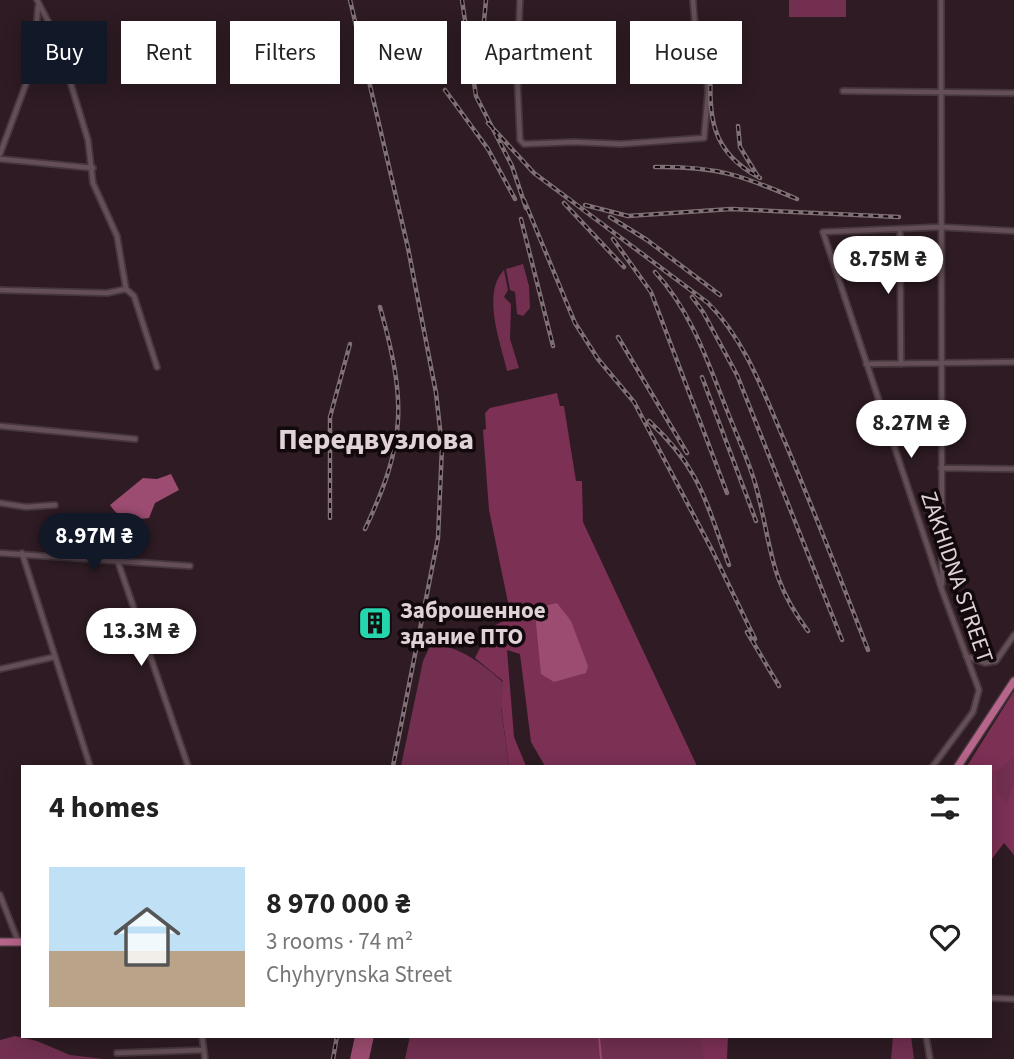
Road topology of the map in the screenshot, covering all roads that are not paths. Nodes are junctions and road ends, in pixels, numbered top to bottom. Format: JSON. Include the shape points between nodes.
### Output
{"nodes":[{"id":1,"x":37,"y":0,"type":"edge"},
{"id":2,"x":520,"y":0,"type":"edge"},
{"id":3,"x":693,"y":0,"type":"edge"},
{"id":4,"x":941,"y":0,"type":"edge"},
{"id":5,"x":38,"y":7,"type":"junction"},
{"id":6,"x":842,"y":91,"type":"dead end"},
{"id":7,"x":942,"y":93,"type":"junction"},
{"id":8,"x":1014,"y":93,"type":"edge"},
{"id":9,"x":0,"y":154,"type":"edge"},
{"id":10,"x":0,"y":159,"type":"edge"},
{"id":11,"x":93,"y":168,"type":"junction"},
{"id":12,"x":940,"y":227,"type":"junction"},
{"id":13,"x":900,"y":229,"type":"junction"},
{"id":14,"x":1014,"y":230,"type":"edge"},
{"id":15,"x":126,"y":289,"type":"junction"},
{"id":16,"x":0,"y":290,"type":"edge"},
{"id":17,"x":1014,"y":362,"type":"edge"},
{"id":18,"x":942,"y":363,"type":"junction"},
{"id":19,"x":866,"y":364,"type":"junction"},
{"id":20,"x":901,"y":364,"type":"junction"},
{"id":21,"x":157,"y":367,"type":"dead end"},
{"id":22,"x":0,"y":426,"type":"edge"},
{"id":23,"x":135,"y":439,"type":"dead end"},
{"id":24,"x":942,"y":468,"type":"junction"},
{"id":25,"x":1014,"y":469,"type":"edge"},
{"id":26,"x":0,"y":503,"type":"edge"},
{"id":27,"x":54,"y":505,"type":"dead end"},
{"id":28,"x":0,"y":553,"type":"edge"},
{"id":29,"x":22,"y":553,"type":"junction"},
{"id":30,"x":118,"y":562,"type":"junction"},
{"id":31,"x":190,"y":566,"type":"dead end"},
{"id":32,"x":942,"y":590,"type":"junction"},
{"id":33,"x":1014,"y":635,"type":"edge"},
{"id":34,"x":965,"y":655,"type":"junction"},
{"id":35,"x":54,"y":657,"type":"junction"},
{"id":36,"x":0,"y":669,"type":"edge"},
{"id":37,"x":1014,"y":681,"type":"edge"},
{"id":38,"x":90,"y":765,"type":"edge"},
{"id":39,"x":188,"y":765,"type":"edge"},
{"id":40,"x":934,"y":765,"type":"edge"},
{"id":41,"x":959,"y":765,"type":"edge"},
{"id":42,"x":0,"y":895,"type":"edge"},
{"id":43,"x":0,"y":942,"type":"edge"},
{"id":44,"x":20,"y":942,"type":"edge"},
{"id":45,"x":992,"y":998,"type":"edge"},
{"id":46,"x":1014,"y":999,"type":"edge"},
{"id":47,"x":202,"y":1038,"type":"edge"},
{"id":48,"x":926,"y":1038,"type":"edge"},
{"id":49,"x":204,"y":1050,"type":"junction"},
{"id":50,"x":117,"y":1053,"type":"dead end"},
{"id":51,"x":205,"y":1059,"type":"edge"},
{"id":52,"x":930,"y":1059,"type":"edge"}],
"edges":[{"from":1,"to":5,"type":"street"},
{"from":2,"to":3,"type":"street","via":[[517,72],[520,140],[524,145],[704,138],[705,46],[696,38]]},
{"from":4,"to":7,"type":"street"},
{"from":5,"to":9,"type":"street","via":[[33,65]]},
{"from":5,"to":11,"type":"street","via":[[50,25],[69,78]]},
{"from":6,"to":7,"type":"street"},
{"from":7,"to":8,"type":"street"},
{"from":7,"to":12,"type":"street"},
{"from":10,"to":11,"type":"street"},
{"from":11,"to":15,"type":"street","via":[[93,183],[117,236]]},
{"from":12,"to":13,"type":"street"},
{"from":12,"to":14,"type":"street"},
{"from":12,"to":18,"type":"street"},
{"from":13,"to":19,"type":"street","name":"ZAKHIDNA STREET","via":[[826,230],[823,237]]},
{"from":13,"to":20,"type":"street"},
{"from":15,"to":16,"type":"street","via":[[107,293]]},
{"from":15,"to":21,"type":"street","via":[[134,296]]},
{"from":17,"to":18,"type":"street"},
{"from":18,"to":20,"type":"street"},
{"from":18,"to":24,"type":"street"},
{"from":19,"to":20,"type":"street"},
{"from":19,"to":32,"type":"street","name":"ZAKHIDNA STREET"},
{"from":22,"to":23,"type":"street"},
{"from":24,"to":25,"type":"street"},
{"from":24,"to":32,"type":"street"},
{"from":26,"to":27,"type":"street"},
{"from":28,"to":29,"type":"street"},
{"from":29,"to":30,"type":"street"},
{"from":29,"to":35,"type":"street"},
{"from":30,"to":31,"type":"street"},
{"from":30,"to":39,"type":"street"},
{"from":32,"to":34,"type":"street","name":"ZAKHIDNA STREET"},
{"from":33,"to":34,"type":"street","via":[[996,661],[985,663]]},
{"from":34,"to":40,"type":"street","name":"ZAKHIDNA STREET","via":[[979,690],[973,712]]},
{"from":35,"to":36,"type":"street"},
{"from":35,"to":38,"type":"street"},
{"from":37,"to":41,"type":"highway"},
{"from":42,"to":44,"type":"street"},
{"from":43,"to":44,"type":"highway"},
{"from":45,"to":46,"type":"street"},
{"from":47,"to":49,"type":"street"},
{"from":48,"to":52,"type":"street"},
{"from":49,"to":50,"type":"street"},
{"from":49,"to":51,"type":"street"}]}
